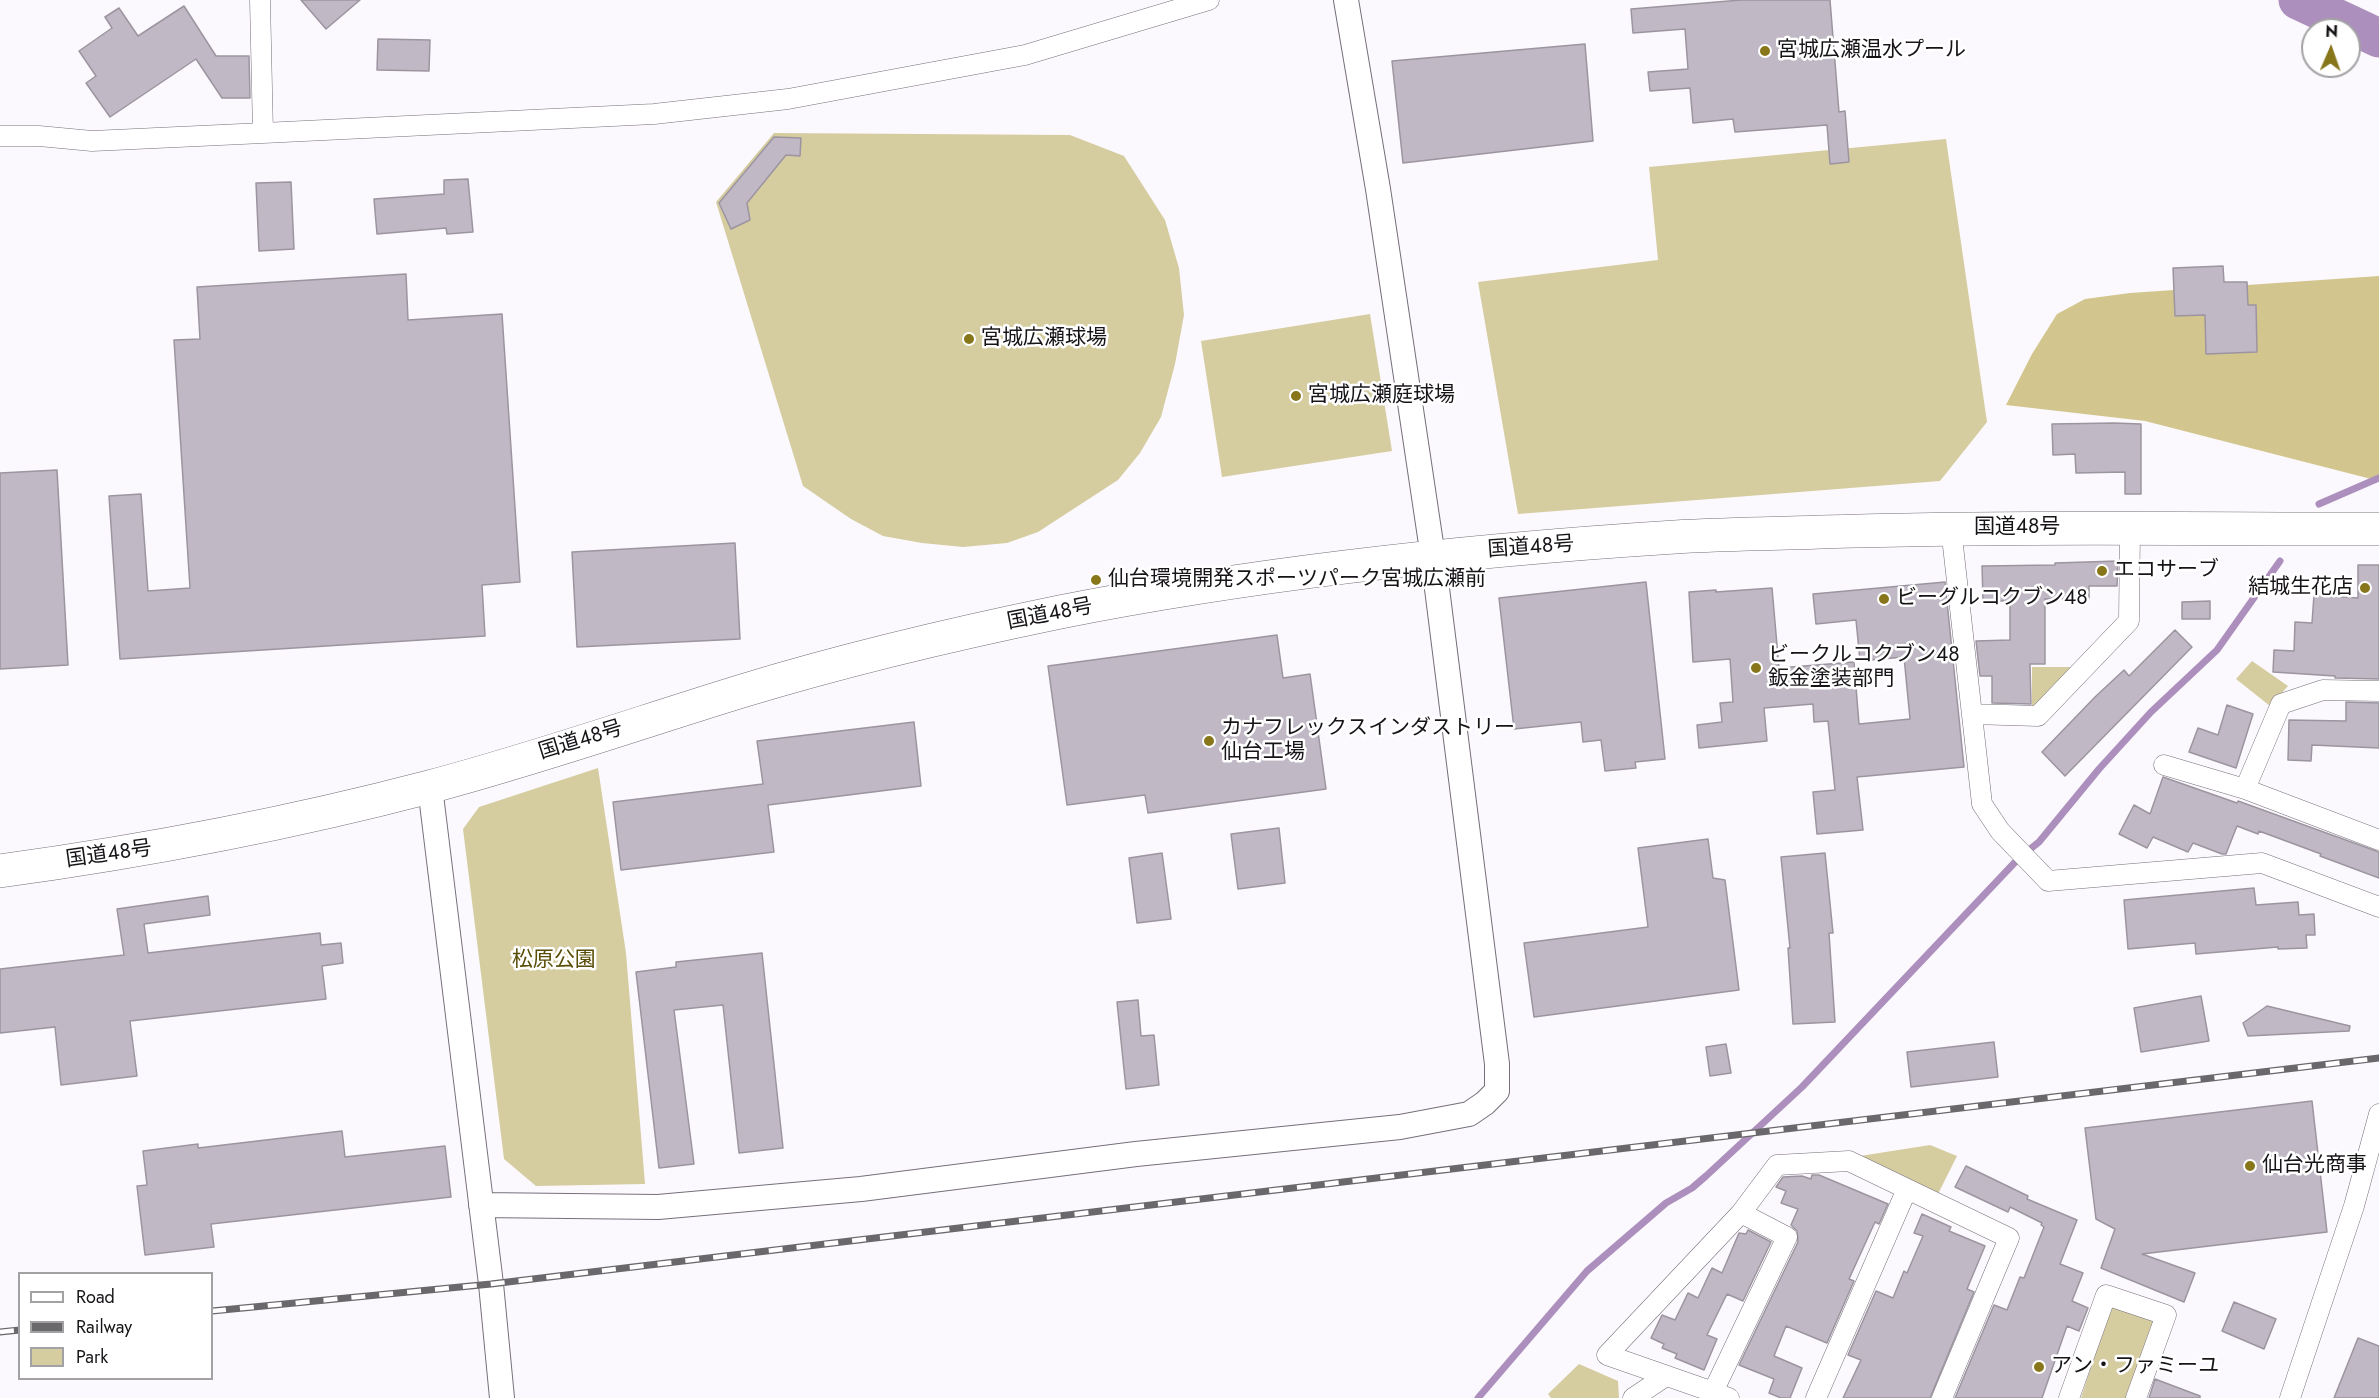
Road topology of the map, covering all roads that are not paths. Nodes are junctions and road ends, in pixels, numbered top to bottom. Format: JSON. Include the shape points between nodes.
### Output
{"nodes":[{"id":1,"x":260,"y":0,"type":"edge"},
{"id":2,"x":1209,"y":0,"type":"edge"},
{"id":3,"x":1346,"y":0,"type":"edge"},
{"id":4,"x":263,"y":134,"type":"junction"},
{"id":5,"x":0,"y":136,"type":"edge"},
{"id":6,"x":1951,"y":528,"type":"junction"},
{"id":7,"x":2130,"y":528,"type":"junction"},
{"id":8,"x":2379,"y":529,"type":"edge"},
{"id":9,"x":1433,"y":556,"type":"junction"},
{"id":10,"x":2379,"y":691,"type":"edge"},
{"id":11,"x":1972,"y":714,"type":"junction"},
{"id":12,"x":2164,"y":765,"type":"dead end"},
{"id":13,"x":430,"y":787,"type":"junction"},
{"id":14,"x":2245,"y":789,"type":"junction"},
{"id":15,"x":2379,"y":840,"type":"edge"},
{"id":16,"x":0,"y":871,"type":"edge"},
{"id":17,"x":2379,"y":907,"type":"edge"},
{"id":18,"x":2379,"y":1114,"type":"edge"},
{"id":19,"x":1907,"y":1189,"type":"junction"},
{"id":20,"x":481,"y":1205,"type":"junction"},
{"id":21,"x":1741,"y":1213,"type":"junction"},
{"id":22,"x":1666,"y":1376,"type":"junction"},
{"id":23,"x":1721,"y":1395,"type":"edge"},
{"id":24,"x":502,"y":1398,"type":"edge"},
{"id":25,"x":1633,"y":1398,"type":"edge"},
{"id":26,"x":1816,"y":1398,"type":"edge"},
{"id":27,"x":1942,"y":1398,"type":"edge"},
{"id":28,"x":2069,"y":1398,"type":"edge"},
{"id":29,"x":2136,"y":1398,"type":"edge"},
{"id":30,"x":2290,"y":1398,"type":"edge"}],
"edges":[{"from":1,"to":4,"type":"street"},
{"from":2,"to":4,"type":"street","via":[[1025,55],[788,99],[654,114]]},
{"from":3,"to":9,"type":"street"},
{"from":4,"to":5,"type":"street","via":[[92,141]]},
{"from":6,"to":7,"type":"highway","name":"国道48号"},
{"from":6,"to":9,"type":"highway","name":"国道48号","via":[[1678,537]]},
{"from":6,"to":11,"type":"street"},
{"from":7,"to":8,"type":"highway","name":"国道48号"},
{"from":7,"to":11,"type":"street","via":[[2129,621],[2037,716]]},
{"from":9,"to":13,"type":"highway","name":"国道48号","via":[[1186,589],[957,633],[747,689]]},
{"from":9,"to":20,"type":"street","via":[[1497,1064],[1497,1091],[1469,1114],[1400,1127],[1136,1154],[861,1189],[658,1207]]},
{"from":10,"to":14,"type":"street","via":[[2323,690],[2281,704]]},
{"from":11,"to":17,"type":"street","via":[[1982,804],[2000,831],[2048,881],[2262,863]]},
{"from":12,"to":14,"type":"street"},
{"from":13,"to":16,"type":"highway","name":"国道48号","via":[[165,846]]},
{"from":13,"to":20,"type":"street"},
{"from":14,"to":15,"type":"street"},
{"from":18,"to":30,"type":"street","via":[[2354,1206]]},
{"from":19,"to":21,"type":"street","via":[[1849,1161],[1777,1165]]},
{"from":19,"to":26,"type":"street"},
{"from":19,"to":27,"type":"street","via":[[2009,1238]]},
{"from":20,"to":24,"type":"street"},
{"from":21,"to":22,"type":"street","via":[[1607,1355]]},
{"from":21,"to":23,"type":"street","via":[[1787,1237]]},
{"from":22,"to":23,"type":"street"},
{"from":22,"to":25,"type":"street"},
{"from":28,"to":29,"type":"street","via":[[2106,1294],[2166,1315]]}]}
